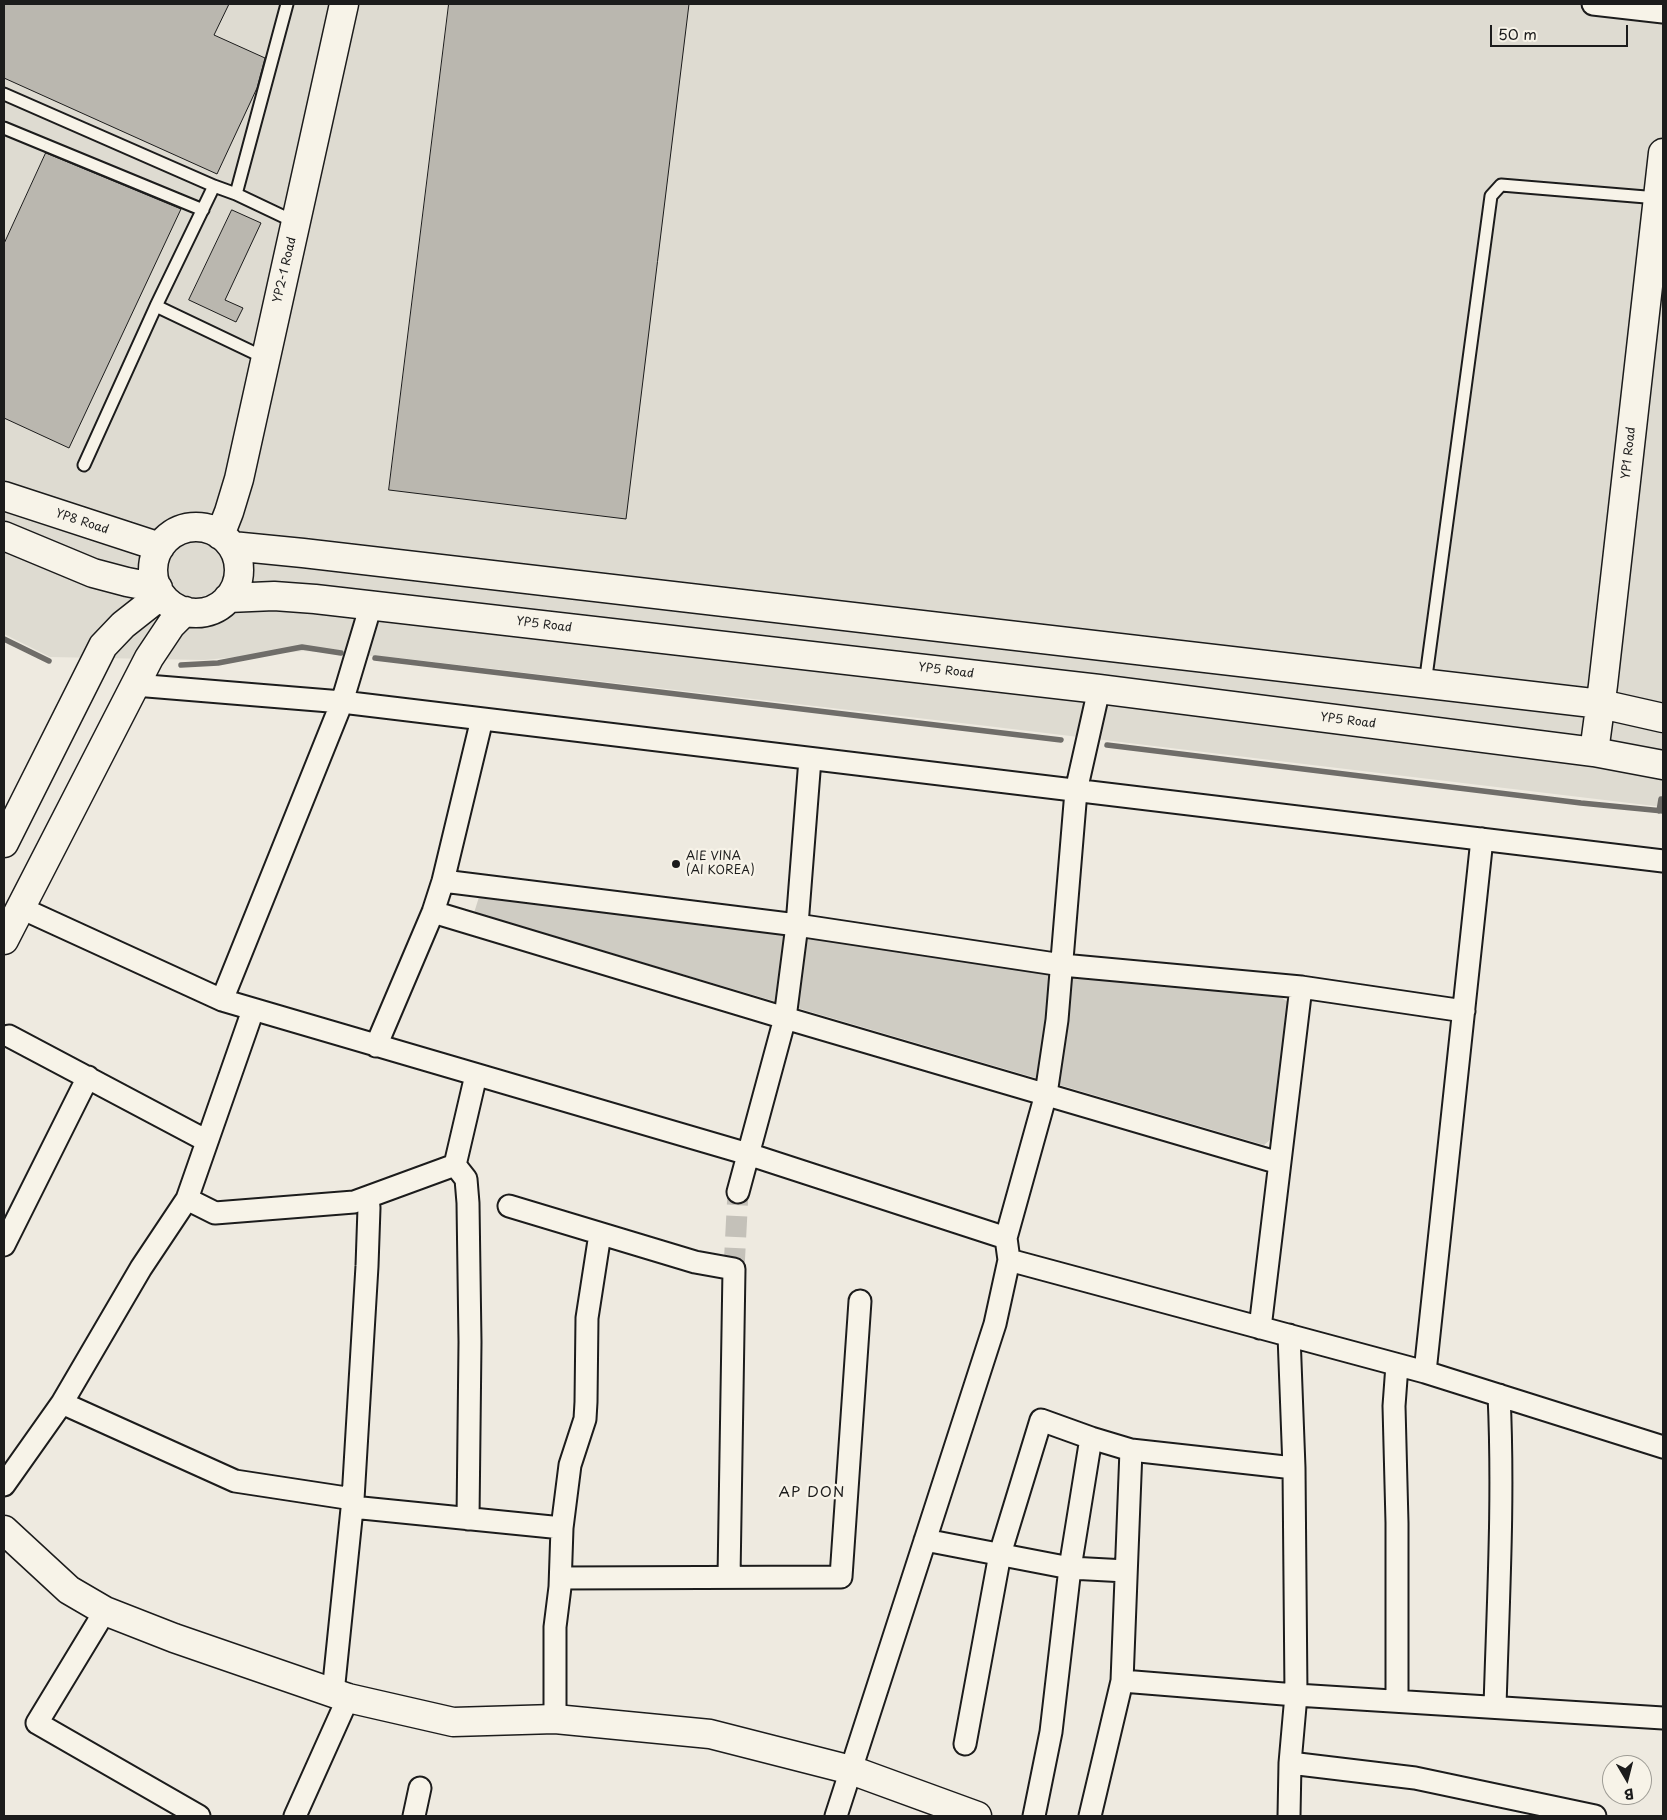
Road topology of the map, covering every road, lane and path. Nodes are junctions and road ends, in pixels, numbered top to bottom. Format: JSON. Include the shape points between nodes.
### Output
{"nodes":[{"id":1,"x":287,"y":4,"type":"edge"},
{"id":2,"x":344,"y":4,"type":"edge"},
{"id":3,"x":1593,"y":4,"type":"edge"},
{"id":4,"x":1663,"y":12,"type":"edge"},
{"id":5,"x":4,"y":94,"type":"edge"},
{"id":6,"x":4,"y":128,"type":"edge"},
{"id":7,"x":1663,"y":153,"type":"edge"},
{"id":8,"x":214,"y":186,"type":"junction"},
{"id":9,"x":236,"y":194,"type":"junction"},
{"id":10,"x":1658,"y":198,"type":"junction"},
{"id":11,"x":203,"y":210,"type":"junction"},
{"id":12,"x":297,"y":222,"type":"junction"},
{"id":13,"x":156,"y":306,"type":"junction"},
{"id":14,"x":265,"y":358,"type":"junction"},
{"id":15,"x":84,"y":466,"type":"dead end"},
{"id":16,"x":4,"y":496,"type":"edge"},
{"id":17,"x":4,"y":536,"type":"edge"},
{"id":18,"x":226,"y":540,"type":"junction"},
{"id":19,"x":160,"y":547,"type":"junction"},
{"id":20,"x":160,"y":591,"type":"junction"},
{"id":21,"x":228,"y":598,"type":"junction"},
{"id":22,"x":371,"y":605,"type":"junction"},
{"id":23,"x":185,"y":611,"type":"junction"},
{"id":24,"x":1106,"y":646,"type":"junction"},
{"id":25,"x":1425,"y":684,"type":"junction"},
{"id":26,"x":135,"y":685,"type":"junction"},
{"id":27,"x":1099,"y":689,"type":"junction"},
{"id":28,"x":342,"y":702,"type":"junction"},
{"id":29,"x":1601,"y":704,"type":"junction"},
{"id":30,"x":1663,"y":718,"type":"edge"},
{"id":31,"x":482,"y":719,"type":"junction"},
{"id":32,"x":1594,"y":752,"type":"junction"},
{"id":33,"x":810,"y":759,"type":"junction"},
{"id":34,"x":1663,"y":765,"type":"edge"},
{"id":35,"x":1076,"y":791,"type":"junction"},
{"id":36,"x":1482,"y":839,"type":"junction"},
{"id":37,"x":4,"y":843,"type":"edge"},
{"id":38,"x":1663,"y":861,"type":"edge"},
{"id":39,"x":443,"y":881,"type":"junction"},
{"id":40,"x":21,"y":908,"type":"junction"},
{"id":41,"x":433,"y":912,"type":"junction"},
{"id":42,"x":797,"y":925,"type":"junction"},
{"id":43,"x":4,"y":940,"type":"edge"},
{"id":44,"x":1062,"y":965,"type":"junction"},
{"id":45,"x":1301,"y":987,"type":"junction"},
{"id":46,"x":222,"y":1000,"type":"junction"},
{"id":47,"x":253,"y":1010,"type":"junction"},
{"id":48,"x":1464,"y":1011,"type":"junction"},
{"id":49,"x":785,"y":1018,"type":"junction"},
{"id":50,"x":9,"y":1036,"type":"dead end"},
{"id":51,"x":376,"y":1046,"type":"junction"},
{"id":52,"x":476,"y":1075,"type":"junction"},
{"id":53,"x":88,"y":1077,"type":"junction"},
{"id":54,"x":1046,"y":1094,"type":"junction"},
{"id":55,"x":207,"y":1141,"type":"junction"},
{"id":56,"x":748,"y":1154,"type":"junction"},
{"id":57,"x":1279,"y":1163,"type":"junction"},
{"id":58,"x":455,"y":1165,"type":"junction"},
{"id":59,"x":738,"y":1192,"type":"tunnel mouth"},
{"id":60,"x":368,"y":1197,"type":"junction"},
{"id":61,"x":187,"y":1199,"type":"junction"},
{"id":62,"x":509,"y":1206,"type":"dead end"},
{"id":63,"x":600,"y":1234,"type":"junction"},
{"id":64,"x":1006,"y":1238,"type":"junction"},
{"id":65,"x":4,"y":1245,"type":"edge"},
{"id":66,"x":1009,"y":1260,"type":"junction"},
{"id":67,"x":860,"y":1301,"type":"dead end"},
{"id":68,"x":1260,"y":1328,"type":"junction"},
{"id":69,"x":1288,"y":1335,"type":"junction"},
{"id":70,"x":1397,"y":1365,"type":"junction"},
{"id":71,"x":1424,"y":1372,"type":"junction"},
{"id":72,"x":1499,"y":1395,"type":"junction"},
{"id":73,"x":62,"y":1403,"type":"junction"},
{"id":74,"x":1091,"y":1438,"type":"junction"},
{"id":75,"x":1663,"y":1447,"type":"edge"},
{"id":76,"x":1130,"y":1450,"type":"junction"},
{"id":77,"x":1294,"y":1468,"type":"junction"},
{"id":78,"x":4,"y":1485,"type":"edge"},
{"id":79,"x":353,"y":1503,"type":"junction"},
{"id":80,"x":468,"y":1519,"type":"junction"},
{"id":81,"x":562,"y":1528,"type":"junction"},
{"id":82,"x":4,"y":1530,"type":"edge"},
{"id":83,"x":925,"y":1540,"type":"junction"},
{"id":84,"x":1000,"y":1554,"type":"junction"},
{"id":85,"x":1070,"y":1568,"type":"junction"},
{"id":86,"x":1126,"y":1571,"type":"junction"},
{"id":87,"x":729,"y":1577,"type":"junction"},
{"id":88,"x":561,"y":1578,"type":"junction"},
{"id":89,"x":105,"y":1611,"type":"junction"},
{"id":90,"x":1122,"y":1681,"type":"junction"},
{"id":91,"x":341,"y":1695,"type":"junction"},
{"id":92,"x":1296,"y":1695,"type":"junction"},
{"id":93,"x":1397,"y":1701,"type":"junction"},
{"id":94,"x":1495,"y":1708,"type":"junction"},
{"id":95,"x":1663,"y":1718,"type":"edge"},
{"id":96,"x":554,"y":1719,"type":"junction"},
{"id":97,"x":965,"y":1744,"type":"dead end"},
{"id":98,"x":1290,"y":1763,"type":"junction"},
{"id":99,"x":851,"y":1770,"type":"junction"},
{"id":100,"x":420,"y":1788,"type":"dead end"},
{"id":101,"x":1510,"y":1807,"type":"edge"},
{"id":102,"x":199,"y":1816,"type":"edge"},
{"id":103,"x":295,"y":1816,"type":"edge"},
{"id":104,"x":414,"y":1816,"type":"edge"},
{"id":105,"x":836,"y":1816,"type":"edge"},
{"id":106,"x":977,"y":1816,"type":"edge"},
{"id":107,"x":1034,"y":1816,"type":"edge"},
{"id":108,"x":1090,"y":1816,"type":"edge"},
{"id":109,"x":1290,"y":1816,"type":"edge"},
{"id":110,"x":1595,"y":1816,"type":"edge"}],
"edges":[{"from":1,"to":9,"type":"lane"},
{"from":2,"to":12,"type":"main road","name":"YP2-1 Road"},
{"from":3,"to":4,"type":"street"},
{"from":5,"to":8,"type":"lane"},
{"from":6,"to":11,"type":"lane"},
{"from":7,"to":10,"type":"main road","name":"YP1 Road"},
{"from":8,"to":9,"type":"lane"},
{"from":8,"to":11,"type":"lane"},
{"from":9,"to":12,"type":"lane"},
{"from":10,"to":25,"type":"lane","via":[[1501,185],[1491,196]]},
{"from":10,"to":29,"type":"main road","name":"YP1 Road"},
{"from":11,"to":13,"type":"lane"},
{"from":12,"to":14,"type":"main road","name":"YP2-1 Road"},
{"from":13,"to":14,"type":"lane"},
{"from":13,"to":15,"type":"lane"},
{"from":14,"to":18,"type":"main road","name":"YP2-1 Road"},
{"from":16,"to":19,"type":"main road","name":"YP8 Road"},
{"from":17,"to":20,"type":"main road","via":[[93,573]]},
{"from":18,"to":19,"type":"main road","via":[[200,527],[186,528],[173,534]]},
{"from":18,"to":21,"type":"main road","via":[[238,563],[238,577]]},
{"from":18,"to":24,"type":"main road","via":[[311,554]]},
{"from":19,"to":20,"type":"main road","via":[[154,565]]},
{"from":20,"to":23,"type":"main road","via":[[169,603]]},
{"from":20,"to":37,"type":"main road","via":[[103,646]]},
{"from":21,"to":22,"type":"main road","name":"YP5 Road","via":[[283,596]]},
{"from":21,"to":23,"type":"main road","via":[[206,611]]},
{"from":22,"to":27,"type":"main road","name":"YP5 Road"},
{"from":22,"to":28,"type":"street"},
{"from":23,"to":26,"type":"main road","via":[[156,646]]},
{"from":24,"to":25,"type":"main road"},
{"from":24,"to":27,"type":"main road"},
{"from":25,"to":29,"type":"main road"},
{"from":26,"to":28,"type":"street"},
{"from":26,"to":40,"type":"main road"},
{"from":27,"to":32,"type":"main road","name":"YP5 Road"},
{"from":27,"to":35,"type":"street"},
{"from":28,"to":31,"type":"street"},
{"from":28,"to":46,"type":"street"},
{"from":29,"to":30,"type":"main road"},
{"from":29,"to":32,"type":"main road","name":"YP1 Road"},
{"from":31,"to":33,"type":"street"},
{"from":31,"to":39,"type":"street"},
{"from":32,"to":34,"type":"main road","name":"YP5 Road"},
{"from":33,"to":35,"type":"street"},
{"from":33,"to":42,"type":"street"},
{"from":35,"to":36,"type":"street"},
{"from":35,"to":44,"type":"street"},
{"from":36,"to":38,"type":"street"},
{"from":36,"to":48,"type":"street"},
{"from":39,"to":41,"type":"street"},
{"from":39,"to":42,"type":"street"},
{"from":40,"to":43,"type":"main road"},
{"from":40,"to":46,"type":"street"},
{"from":41,"to":49,"type":"street"},
{"from":41,"to":51,"type":"street"},
{"from":42,"to":44,"type":"street"},
{"from":42,"to":49,"type":"street"},
{"from":44,"to":45,"type":"street"},
{"from":44,"to":54,"type":"street"},
{"from":45,"to":48,"type":"street"},
{"from":45,"to":57,"type":"street"},
{"from":46,"to":47,"type":"street"},
{"from":47,"to":51,"type":"street"},
{"from":47,"to":55,"type":"street"},
{"from":48,"to":71,"type":"street"},
{"from":49,"to":54,"type":"street"},
{"from":49,"to":56,"type":"street"},
{"from":50,"to":53,"type":"street"},
{"from":51,"to":52,"type":"street"},
{"from":52,"to":56,"type":"street"},
{"from":52,"to":58,"type":"street"},
{"from":53,"to":55,"type":"street"},
{"from":53,"to":65,"type":"street"},
{"from":54,"to":57,"type":"street"},
{"from":54,"to":64,"type":"street"},
{"from":55,"to":61,"type":"street"},
{"from":56,"to":59,"type":"street"},
{"from":56,"to":64,"type":"street"},
{"from":57,"to":68,"type":"street"},
{"from":58,"to":60,"type":"street"},
{"from":58,"to":80,"type":"street","via":[[466,1179],[468,1203]]},
{"from":60,"to":61,"type":"street","via":[[354,1202],[215,1212]]},
{"from":60,"to":79,"type":"street"},
{"from":61,"to":73,"type":"street","via":[[141,1268]]},
{"from":62,"to":63,"type":"street"},
{"from":63,"to":81,"type":"street","via":[[587,1318],[585,1419],[570,1465]]},
{"from":63,"to":87,"type":"street","via":[[695,1262],[734,1269]]},
{"from":64,"to":66,"type":"street"},
{"from":66,"to":68,"type":"street"},
{"from":66,"to":83,"type":"street","via":[[995,1324]]},
{"from":67,"to":87,"type":"street","via":[[841,1577]]},
{"from":68,"to":69,"type":"street"},
{"from":69,"to":70,"type":"street"},
{"from":69,"to":77,"type":"street"},
{"from":70,"to":71,"type":"street"},
{"from":70,"to":93,"type":"street","via":[[1394,1406]]},
{"from":71,"to":72,"type":"street"},
{"from":72,"to":75,"type":"street"},
{"from":72,"to":94,"type":"street","via":[[1500,1520]]},
{"from":73,"to":78,"type":"street"},
{"from":73,"to":79,"type":"street","via":[[235,1481]]},
{"from":74,"to":76,"type":"street"},
{"from":74,"to":84,"type":"street","via":[[1041,1420]]},
{"from":74,"to":85,"type":"street"},
{"from":76,"to":77,"type":"street"},
{"from":76,"to":86,"type":"street"},
{"from":77,"to":92,"type":"street"},
{"from":79,"to":80,"type":"street"},
{"from":79,"to":91,"type":"street"},
{"from":80,"to":81,"type":"street"},
{"from":81,"to":88,"type":"street"},
{"from":82,"to":89,"type":"main road","via":[[69,1590]]},
{"from":83,"to":84,"type":"street"},
{"from":83,"to":99,"type":"street"},
{"from":84,"to":85,"type":"street"},
{"from":84,"to":97,"type":"street"},
{"from":85,"to":86,"type":"street"},
{"from":85,"to":107,"type":"street","via":[[1051,1732]]},
{"from":86,"to":90,"type":"street"},
{"from":87,"to":88,"type":"street"},
{"from":88,"to":96,"type":"street","via":[[555,1626]]},
{"from":89,"to":91,"type":"main road"},
{"from":89,"to":102,"type":"street","via":[[37,1723]]},
{"from":90,"to":92,"type":"street"},
{"from":90,"to":108,"type":"street"},
{"from":91,"to":96,"type":"main road","via":[[453,1722]]},
{"from":91,"to":103,"type":"street"},
{"from":92,"to":93,"type":"street"},
{"from":92,"to":98,"type":"street"},
{"from":93,"to":94,"type":"street"},
{"from":94,"to":95,"type":"street"},
{"from":96,"to":99,"type":"main road","via":[[710,1734]]},
{"from":98,"to":101,"type":"street","via":[[1415,1778]]},
{"from":98,"to":109,"type":"street"},
{"from":99,"to":105,"type":"street"},
{"from":99,"to":106,"type":"main road"},
{"from":100,"to":104,"type":"street"},
{"from":101,"to":110,"type":"street"}]}
